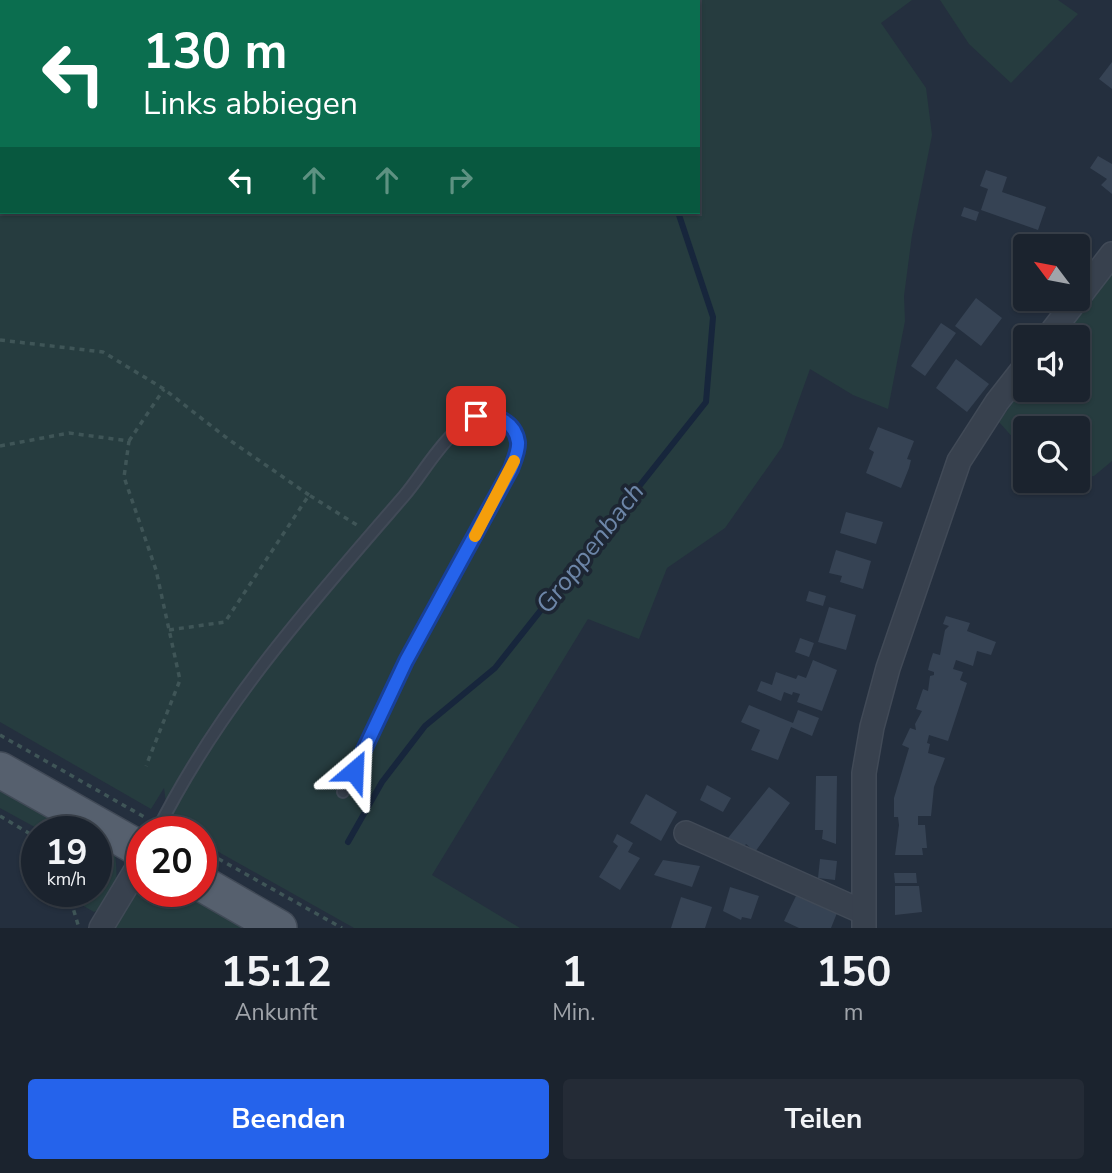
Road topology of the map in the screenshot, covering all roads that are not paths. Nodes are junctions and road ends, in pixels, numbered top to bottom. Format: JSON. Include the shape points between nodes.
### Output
{"nodes":[{"id":1,"x":1112,"y":254,"type":"edge"},
{"id":2,"x":1090,"y":282,"type":"edge"},
{"id":3,"x":1013,"y":382,"type":"edge"},
{"id":4,"x":0,"y":770,"type":"edge"},
{"id":5,"x":343,"y":792,"type":"dead end"},
{"id":6,"x":166,"y":816,"type":"edge"},
{"id":7,"x":126,"y":824,"type":"edge"},
{"id":8,"x":686,"y":833,"type":"dead end"},
{"id":9,"x":126,"y":887,"type":"edge"},
{"id":10,"x":217,"y":892,"type":"edge"},
{"id":11,"x":864,"y":920,"type":"edge"},
{"id":12,"x":101,"y":928,"type":"edge"},
{"id":13,"x":279,"y":928,"type":"edge"}],
"edges":[{"from":1,"to":2,"type":"street"},
{"from":3,"to":11,"type":"street","via":[[959,461],[888,668],[864,773]]},
{"from":4,"to":7,"type":"main road"},
{"from":5,"to":6,"type":"lane","via":[[406,661],[511,469],[519,445],[514,431],[490,414],[461,424],[290,627]]},
{"from":8,"to":11,"type":"street"},
{"from":9,"to":12,"type":"street"},
{"from":10,"to":13,"type":"main road"}]}
